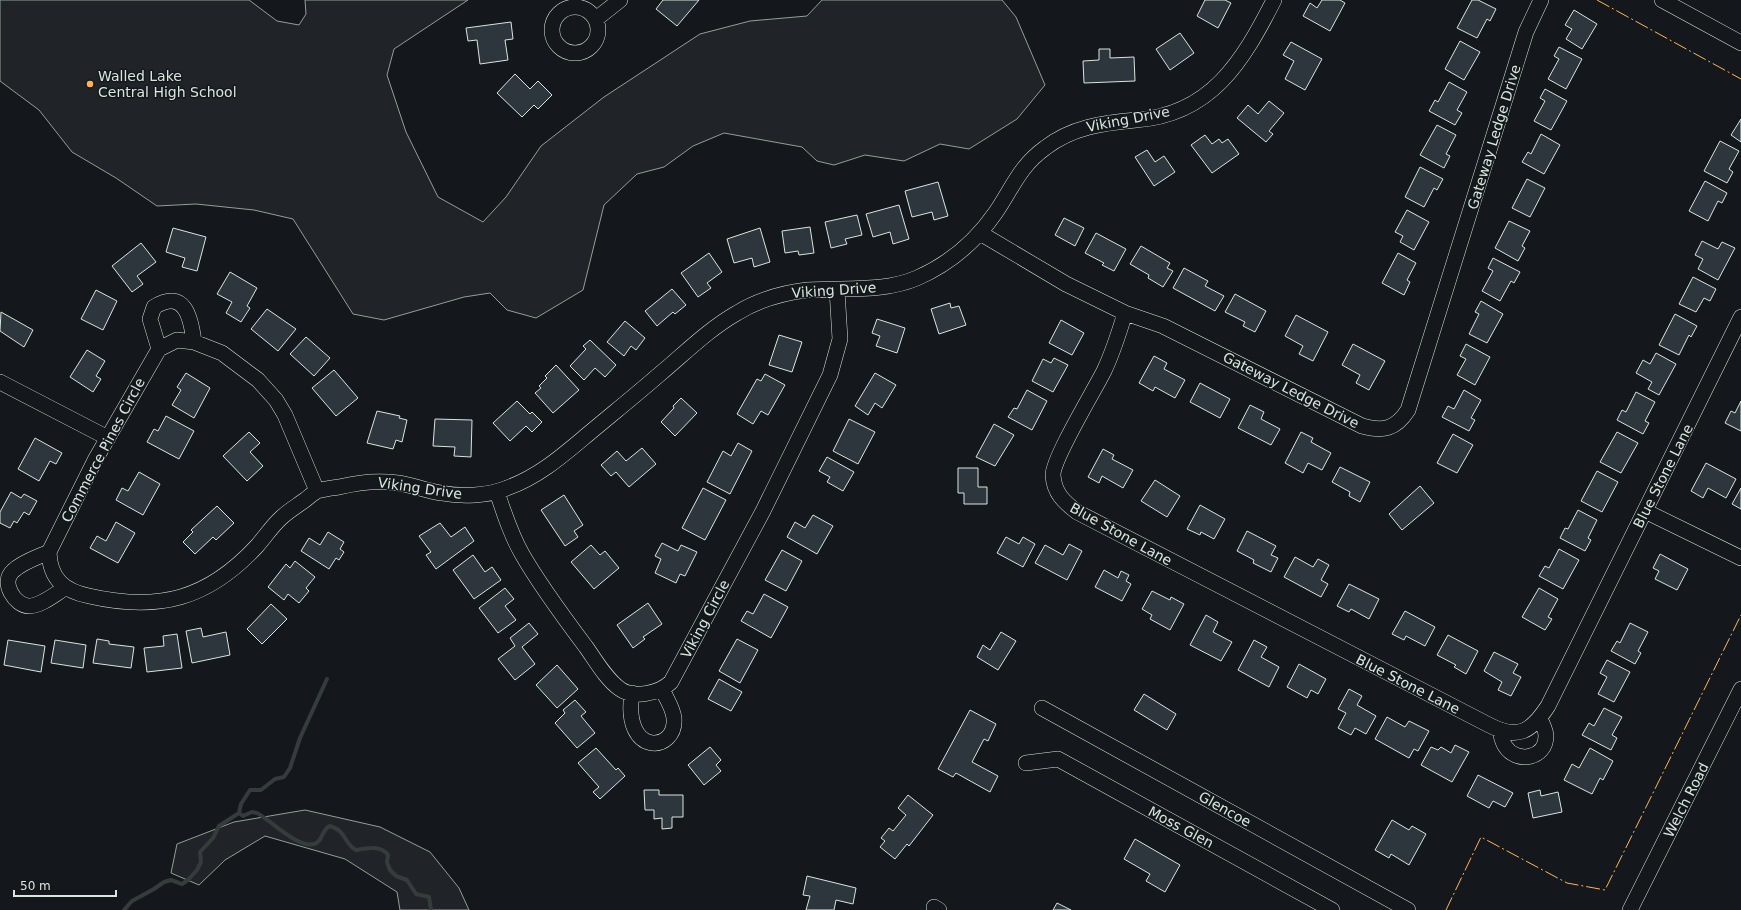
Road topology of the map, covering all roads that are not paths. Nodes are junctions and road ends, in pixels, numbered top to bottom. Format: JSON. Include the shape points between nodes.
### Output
{"nodes":[{"id":1,"x":620,"y":0,"type":"edge"},
{"id":2,"x":1274,"y":0,"type":"edge"},
{"id":3,"x":1541,"y":0,"type":"edge"},
{"id":4,"x":1662,"y":0,"type":"edge"},
{"id":5,"x":596,"y":19,"type":"dead end"},
{"id":6,"x":1741,"y":43,"type":"edge"},
{"id":7,"x":980,"y":233,"type":"junction"},
{"id":8,"x":837,"y":290,"type":"junction"},
{"id":9,"x":1125,"y":313,"type":"junction"},
{"id":10,"x":1741,"y":316,"type":"edge"},
{"id":11,"x":194,"y":342,"type":"junction"},
{"id":12,"x":159,"y":349,"type":"junction"},
{"id":13,"x":0,"y":382,"type":"edge"},
{"id":14,"x":108,"y":438,"type":"junction"},
{"id":15,"x":317,"y":491,"type":"junction"},
{"id":16,"x":497,"y":492,"type":"junction"},
{"id":17,"x":1645,"y":511,"type":"junction"},
{"id":18,"x":49,"y":552,"type":"junction"},
{"id":19,"x":1741,"y":558,"type":"edge"},
{"id":20,"x":65,"y":588,"type":"junction"},
{"id":21,"x":662,"y":689,"type":"junction"},
{"id":22,"x":1741,"y":689,"type":"edge"},
{"id":23,"x":632,"y":693,"type":"junction"},
{"id":24,"x":1042,"y":708,"type":"dead end"},
{"id":25,"x":1540,"y":718,"type":"junction"},
{"id":26,"x":1500,"y":731,"type":"junction"},
{"id":27,"x":1026,"y":764,"type":"dead end"},
{"id":28,"x":1332,"y":910,"type":"edge"},
{"id":29,"x":1408,"y":910,"type":"edge"},
{"id":30,"x":1630,"y":910,"type":"edge"}],
"edges":[{"from":1,"to":5,"type":"street"},
{"from":2,"to":7,"type":"street","name":"Viking Drive","via":[[1242,58],[1212,90],[1198,101],[1171,113],[1092,126],[1061,137],[1030,160]]},
{"from":3,"to":9,"type":"street","name":"Gateway Ledge Drive","via":[[1526,32],[1416,387],[1408,410],[1400,422],[1388,428],[1374,429],[1362,426],[1163,326]]},
{"from":4,"to":6,"type":"street"},
{"from":7,"to":8,"type":"street","name":"Viking Drive","via":[[954,257],[915,278],[886,286]]},
{"from":7,"to":9,"type":"street","name":"Gateway Ledge Drive","via":[[1066,284]]},
{"from":8,"to":16,"type":"street","name":"Viking Drive","via":[[810,290],[781,295],[757,302],[734,314],[703,336],[542,471]]},
{"from":8,"to":21,"type":"street","name":"Viking Circle","via":[[839,343],[830,375],[723,586],[671,682]]},
{"from":9,"to":26,"type":"street","name":"Blue Stone Lane","via":[[1115,347],[1104,371],[1054,467],[1055,487],[1061,499],[1077,512]]},
{"from":10,"to":17,"type":"street","name":"Blue Stone Lane"},
{"from":11,"to":12,"type":"street","via":[[177,340]]},
{"from":11,"to":12,"type":"street","via":[[188,311],[177,303],[163,302],[154,307],[150,319]]},
{"from":11,"to":15,"type":"street","via":[[235,361],[258,380],[276,400]]},
{"from":12,"to":14,"type":"street","name":"Commerce Pines Circle"},
{"from":13,"to":14,"type":"street"},
{"from":14,"to":18,"type":"street","name":"Commerce Pines Circle"},
{"from":15,"to":16,"type":"street","name":"Viking Drive","via":[[382,481],[443,494],[464,496]]},
{"from":15,"to":20,"type":"street","via":[[281,518],[239,564],[214,583],[186,595],[168,601],[130,604],[75,593]]},
{"from":16,"to":23,"type":"street","via":[[508,525],[522,554],[604,671],[620,689]]},
{"from":17,"to":19,"type":"street"},
{"from":17,"to":25,"type":"street","name":"Blue Stone Lane"},
{"from":18,"to":20,"type":"street","via":[[55,576]]},
{"from":18,"to":20,"type":"street","via":[[13,570],[8,580],[10,592],[17,601],[28,606],[36,605]]},
{"from":21,"to":23,"type":"street","via":[[648,693]]},
{"from":21,"to":23,"type":"street","via":[[674,716],[673,726],[666,738],[657,743],[643,741],[636,733],[631,714]]},
{"from":22,"to":30,"type":"street","name":"Welch Road"},
{"from":24,"to":29,"type":"street","name":"Glencoe"},
{"from":25,"to":26,"type":"street","name":"Blue Stone Lane","via":[[1525,731]]},
{"from":25,"to":26,"type":"street","via":[[1545,730],[1545,742],[1537,754],[1528,757],[1518,756],[1509,750],[1502,741]]},
{"from":27,"to":28,"type":"street","name":"Moss Glen","via":[[1058,759]]}]}
